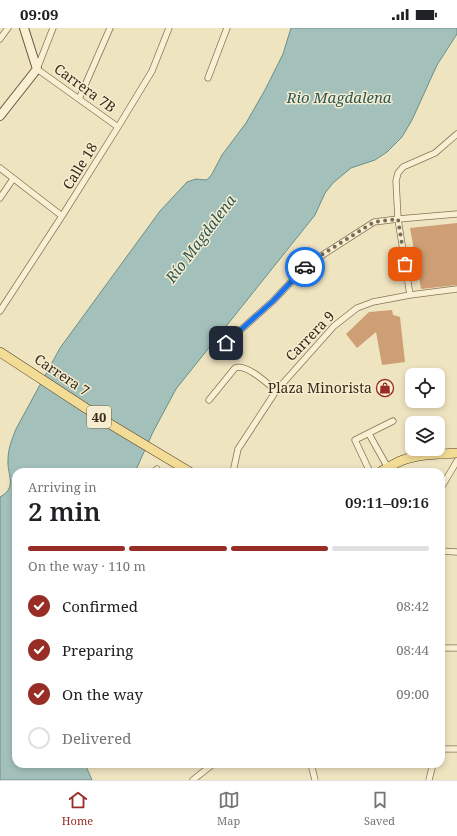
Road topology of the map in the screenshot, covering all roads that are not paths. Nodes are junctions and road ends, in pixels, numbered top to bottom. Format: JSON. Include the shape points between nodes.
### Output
{"nodes":[{"id":1,"x":8,"y":28,"type":"edge"},
{"id":2,"x":24,"y":28,"type":"edge"},
{"id":3,"x":53,"y":28,"type":"edge"},
{"id":4,"x":110,"y":28,"type":"edge"},
{"id":5,"x":169,"y":28,"type":"edge"},
{"id":6,"x":227,"y":28,"type":"edge"},
{"id":7,"x":0,"y":39,"type":"edge"},
{"id":8,"x":37,"y":69,"type":"junction"},
{"id":9,"x":208,"y":78,"type":"dead end"},
{"id":10,"x":79,"y":100,"type":"junction"},
{"id":11,"x":3,"y":106,"type":"edge"},
{"id":12,"x":0,"y":116,"type":"edge"},
{"id":13,"x":118,"y":127,"type":"junction"},
{"id":14,"x":457,"y":134,"type":"edge"},
{"id":15,"x":0,"y":168,"type":"edge"},
{"id":16,"x":14,"y":179,"type":"junction"},
{"id":17,"x":0,"y":198,"type":"edge"},
{"id":18,"x":457,"y":214,"type":"edge"},
{"id":19,"x":62,"y":216,"type":"junction"},
{"id":20,"x":398,"y":219,"type":"junction"},
{"id":21,"x":457,"y":289,"type":"edge"},
{"id":22,"x":410,"y":295,"type":"junction"},
{"id":23,"x":0,"y":311,"type":"edge"},
{"id":24,"x":226,"y":343,"type":"dead end"},
{"id":25,"x":0,"y":352,"type":"edge"},
{"id":26,"x":276,"y":391,"type":"junction"},
{"id":27,"x":209,"y":400,"type":"dead end"},
{"id":28,"x":393,"y":421,"type":"dead end"},
{"id":29,"x":368,"y":434,"type":"junction"},
{"id":30,"x":457,"y":453,"type":"edge"},
{"id":31,"x":457,"y":461,"type":"edge"},
{"id":32,"x":183,"y":468,"type":"edge"},
{"id":33,"x":234,"y":468,"type":"edge"},
{"id":34,"x":368,"y":468,"type":"edge"},
{"id":35,"x":383,"y":468,"type":"edge"},
{"id":36,"x":388,"y":468,"type":"edge"},
{"id":37,"x":445,"y":481,"type":"edge"},
{"id":38,"x":445,"y":551,"type":"edge"},
{"id":39,"x":457,"y":552,"type":"edge"},
{"id":40,"x":445,"y":648,"type":"edge"},
{"id":41,"x":457,"y":648,"type":"edge"},
{"id":42,"x":445,"y":749,"type":"edge"},
{"id":43,"x":457,"y":749,"type":"edge"},
{"id":44,"x":208,"y":768,"type":"edge"},
{"id":45,"x":312,"y":768,"type":"edge"},
{"id":46,"x":432,"y":768,"type":"edge"},
{"id":47,"x":193,"y":780,"type":"edge"},
{"id":48,"x":315,"y":780,"type":"edge"},
{"id":49,"x":430,"y":780,"type":"edge"}],
"edges":[{"from":1,"to":7,"type":"street"},
{"from":2,"to":8,"type":"street"},
{"from":3,"to":8,"type":"street"},
{"from":4,"to":10,"type":"street"},
{"from":5,"to":13,"type":"street","name":"Calle 18","via":[[152,71]]},
{"from":6,"to":9,"type":"street"},
{"from":8,"to":10,"type":"street","name":"Carrera 7B"},
{"from":8,"to":11,"type":"street"},
{"from":10,"to":13,"type":"street","name":"Carrera 7B"},
{"from":11,"to":12,"type":"street"},
{"from":13,"to":19,"type":"street","name":"Calle 18"},
{"from":14,"to":20,"type":"street","via":[[435,154],[403,167],[398,173]]},
{"from":15,"to":16,"type":"street"},
{"from":16,"to":17,"type":"street"},
{"from":16,"to":19,"type":"street"},
{"from":18,"to":20,"type":"street"},
{"from":19,"to":23,"type":"street","name":"Calle 18"},
{"from":20,"to":22,"type":"street"},
{"from":20,"to":24,"type":"street","via":[[374,222],[307,265],[273,301]]},
{"from":21,"to":22,"type":"street","name":"Carrera 9"},
{"from":22,"to":26,"type":"street","name":"Carrera 9","via":[[373,302],[357,308],[334,326]]},
{"from":25,"to":32,"type":"main road","name":"Carrera 7","number":"40","via":[[110,424]]},
{"from":26,"to":27,"type":"street","via":[[246,368],[239,366]]},
{"from":26,"to":33,"type":"street","name":"Carrera 9","via":[[238,449]]},
{"from":28,"to":29,"type":"street"},
{"from":29,"to":34,"type":"street","via":[[355,440]]},
{"from":29,"to":35,"type":"street"},
{"from":30,"to":36,"type":"main road","via":[[418,456]]},
{"from":31,"to":37,"type":"street"},
{"from":38,"to":39,"type":"street"},
{"from":40,"to":41,"type":"street"},
{"from":42,"to":43,"type":"street"},
{"from":44,"to":47,"type":"street"},
{"from":45,"to":48,"type":"street"},
{"from":46,"to":49,"type":"street"}]}
